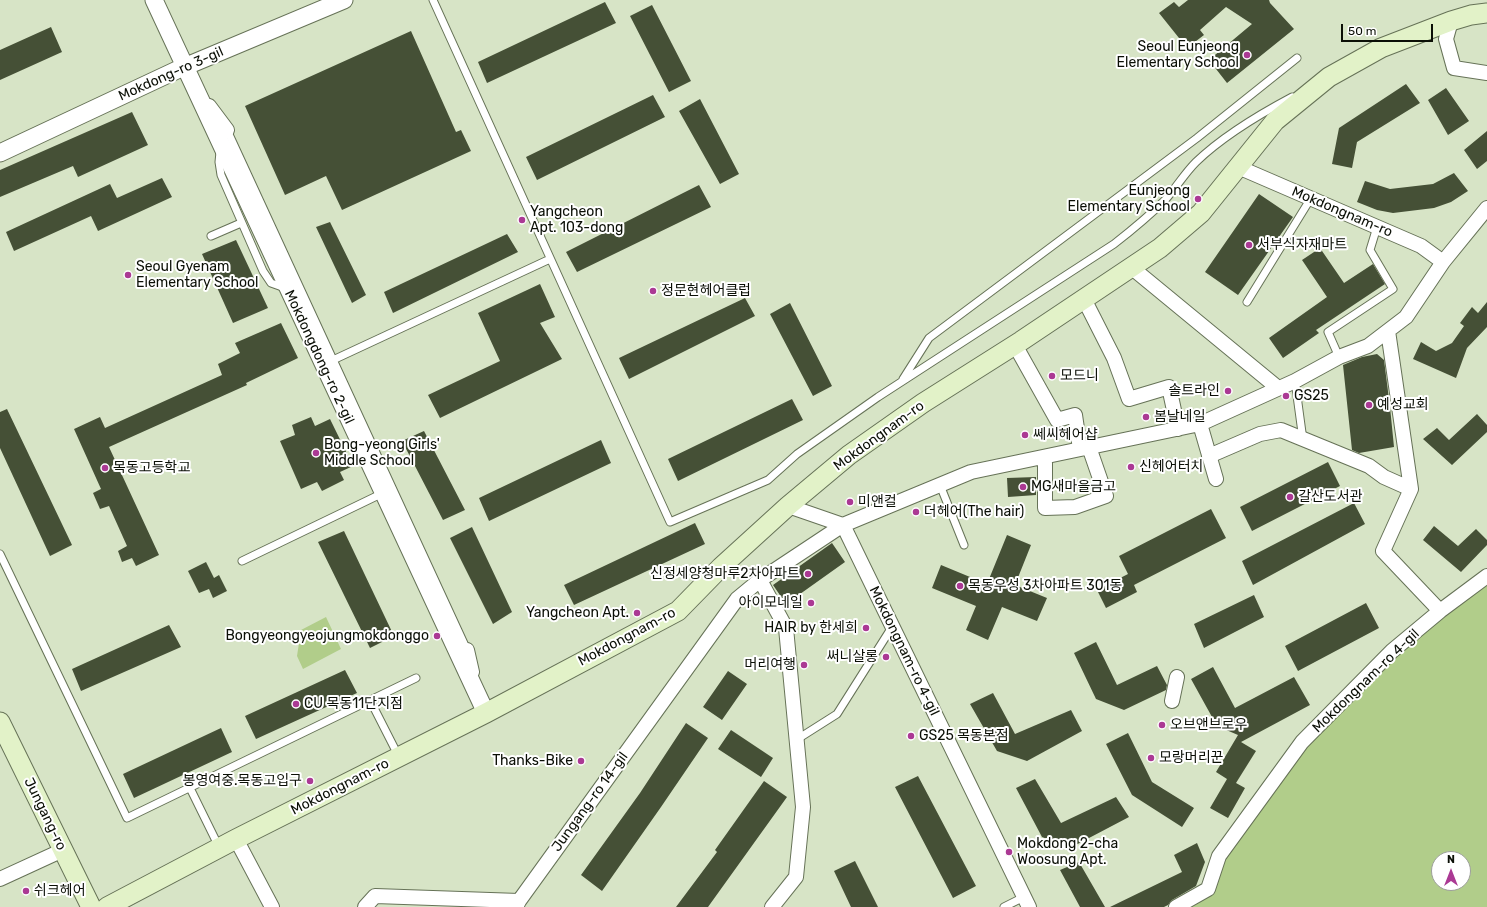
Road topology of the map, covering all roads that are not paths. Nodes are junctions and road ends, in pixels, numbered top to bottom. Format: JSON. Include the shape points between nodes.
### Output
{"nodes":[{"id":1,"x":154,"y":0,"type":"edge"},
{"id":2,"x":344,"y":0,"type":"edge"},
{"id":3,"x":432,"y":0,"type":"edge"},
{"id":4,"x":1487,"y":13,"type":"edge"},
{"id":5,"x":1451,"y":21,"type":"junction"},
{"id":6,"x":1297,"y":58,"type":"dead end"},
{"id":7,"x":185,"y":66,"type":"junction"},
{"id":8,"x":1487,"y":73,"type":"edge"},
{"id":9,"x":1329,"y":77,"type":"junction"},
{"id":10,"x":224,"y":138,"type":"junction"},
{"id":11,"x":0,"y":154,"type":"edge"},
{"id":12,"x":1238,"y":167,"type":"junction"},
{"id":13,"x":1311,"y":198,"type":"junction"},
{"id":14,"x":1487,"y":208,"type":"edge"},
{"id":15,"x":242,"y":223,"type":"junction"},
{"id":16,"x":1377,"y":227,"type":"junction"},
{"id":17,"x":211,"y":236,"type":"dead end"},
{"id":18,"x":550,"y":259,"type":"junction"},
{"id":19,"x":1443,"y":262,"type":"junction"},
{"id":20,"x":1131,"y":267,"type":"junction"},
{"id":21,"x":288,"y":289,"type":"junction"},
{"id":22,"x":1084,"y":299,"type":"junction"},
{"id":23,"x":1247,"y":302,"type":"dead end"},
{"id":24,"x":1388,"y":331,"type":"junction"},
{"id":25,"x":1014,"y":345,"type":"junction"},
{"id":26,"x":1339,"y":357,"type":"junction"},
{"id":27,"x":334,"y":360,"type":"junction"},
{"id":28,"x":1294,"y":381,"type":"junction"},
{"id":29,"x":900,"y":383,"type":"junction"},
{"id":30,"x":1278,"y":388,"type":"junction"},
{"id":31,"x":1200,"y":424,"type":"junction"},
{"id":32,"x":1178,"y":429,"type":"junction"},
{"id":33,"x":1303,"y":440,"type":"junction"},
{"id":34,"x":1085,"y":448,"type":"junction"},
{"id":35,"x":1209,"y":456,"type":"junction"},
{"id":36,"x":1045,"y":457,"type":"junction"},
{"id":37,"x":1216,"y":479,"type":"dead end"},
{"id":38,"x":940,"y":485,"type":"junction"},
{"id":39,"x":1411,"y":489,"type":"junction"},
{"id":40,"x":383,"y":493,"type":"junction"},
{"id":41,"x":788,"y":506,"type":"junction"},
{"id":42,"x":843,"y":525,"type":"junction"},
{"id":43,"x":964,"y":545,"type":"dead end"},
{"id":44,"x":0,"y":554,"type":"edge"},
{"id":45,"x":242,"y":561,"type":"dead end"},
{"id":46,"x":1487,"y":576,"type":"edge"},
{"id":47,"x":760,"y":580,"type":"junction"},
{"id":48,"x":1440,"y":611,"type":"junction"},
{"id":49,"x":892,"y":626,"type":"junction"},
{"id":50,"x":467,"y":650,"type":"joint"},
{"id":51,"x":1177,"y":677,"type":"dead end"},
{"id":52,"x":416,"y":678,"type":"dead end"},
{"id":53,"x":476,"y":692,"type":"junction"},
{"id":54,"x":370,"y":700,"type":"junction"},
{"id":55,"x":1172,"y":700,"type":"dead end"},
{"id":56,"x":486,"y":713,"type":"junction"},
{"id":57,"x":0,"y":722,"type":"edge"},
{"id":58,"x":796,"y":740,"type":"junction"},
{"id":59,"x":399,"y":757,"type":"junction"},
{"id":60,"x":190,"y":788,"type":"junction"},
{"id":61,"x":236,"y":839,"type":"junction"},
{"id":62,"x":219,"y":848,"type":"junction"},
{"id":63,"x":63,"y":850,"type":"junction"},
{"id":64,"x":0,"y":879,"type":"edge"},
{"id":65,"x":1027,"y":902,"type":"edge"},
{"id":66,"x":520,"y":905,"type":"edge"},
{"id":67,"x":91,"y":907,"type":"edge"},
{"id":68,"x":107,"y":907,"type":"edge"},
{"id":69,"x":272,"y":907,"type":"edge"},
{"id":70,"x":365,"y":907,"type":"edge"},
{"id":71,"x":772,"y":907,"type":"edge"},
{"id":72,"x":1004,"y":907,"type":"edge"},
{"id":73,"x":1176,"y":907,"type":"edge"}],
"edges":[{"from":1,"to":7,"type":"street","name":"Mokdongdong-ro 2-gil"},
{"from":2,"to":7,"type":"street","name":"Mokdong-ro 3-gil"},
{"from":3,"to":18,"type":"lane"},
{"from":4,"to":5,"type":"main road","name":"Mokdongnam-ro"},
{"from":5,"to":8,"type":"street","via":[[1446,39],[1454,68]]},
{"from":5,"to":9,"type":"main road","name":"Mokdongnam-ro","via":[[1381,48]]},
{"from":6,"to":29,"type":"lane","via":[[1197,138],[930,338]]},
{"from":7,"to":10,"type":"street","name":"Mokdongdong-ro 2-gil"},
{"from":7,"to":11,"type":"street","name":"Mokdong-ro 3-gil"},
{"from":9,"to":12,"type":"main road","name":"Mokdongnam-ro","via":[[1275,120]]},
{"from":9,"to":29,"type":"lane","via":[[1260,115],[1217,145],[1196,163],[1166,199],[1114,244]]},
{"from":10,"to":15,"type":"lane","via":[[219,162],[221,175]]},
{"from":10,"to":21,"type":"street","name":"Mokdongdong-ro 2-gil"},
{"from":10,"to":27,"type":"lane"},
{"from":12,"to":13,"type":"street","name":"Mokdongnam-ro"},
{"from":12,"to":20,"type":"main road","name":"Mokdongnam-ro","via":[[1201,213],[1160,248]]},
{"from":13,"to":16,"type":"street","name":"Mokdongnam-ro"},
{"from":13,"to":23,"type":"lane"},
{"from":14,"to":19,"type":"street"},
{"from":15,"to":17,"type":"lane"},
{"from":15,"to":21,"type":"lane","via":[[263,271],[272,283]]},
{"from":16,"to":19,"type":"street","name":"Mokdongnam-ro","via":[[1421,246]]},
{"from":16,"to":26,"type":"lane","via":[[1370,250],[1393,289],[1328,332]]},
{"from":18,"to":27,"type":"lane"},
{"from":18,"to":29,"type":"lane","via":[[670,522],[768,480],[797,454]]},
{"from":19,"to":24,"type":"street","via":[[1406,317]]},
{"from":20,"to":22,"type":"main road","name":"Mokdongnam-ro"},
{"from":20,"to":30,"type":"street"},
{"from":21,"to":40,"type":"street","name":"Mokdongdong-ro 2-gil"},
{"from":22,"to":25,"type":"main road","name":"Mokdongnam-ro"},
{"from":22,"to":32,"type":"street","via":[[1114,358],[1128,399],[1169,387]]},
{"from":24,"to":26,"type":"street","via":[[1368,346]]},
{"from":24,"to":39,"type":"street"},
{"from":25,"to":34,"type":"street","via":[[1057,420],[1075,415]]},
{"from":25,"to":41,"type":"main road","name":"Mokdongnam-ro","via":[[850,454]]},
{"from":26,"to":28,"type":"street"},
{"from":27,"to":50,"type":"lane"},
{"from":28,"to":30,"type":"street"},
{"from":28,"to":33,"type":"lane"},
{"from":30,"to":31,"type":"street"},
{"from":31,"to":32,"type":"street"},
{"from":31,"to":35,"type":"street"},
{"from":32,"to":34,"type":"street"},
{"from":33,"to":35,"type":"street","via":[[1281,430],[1260,434]]},
{"from":33,"to":39,"type":"street","via":[[1369,466]]},
{"from":34,"to":36,"type":"street"},
{"from":34,"to":36,"type":"street","via":[[1106,496],[1075,507],[1045,508]]},
{"from":35,"to":37,"type":"street"},
{"from":36,"to":38,"type":"street","via":[[971,472]]},
{"from":38,"to":42,"type":"street"},
{"from":38,"to":43,"type":"lane"},
{"from":39,"to":48,"type":"street","via":[[1383,551]]},
{"from":40,"to":45,"type":"lane"},
{"from":40,"to":53,"type":"street","name":"Mokdongdong-ro 2-gil"},
{"from":41,"to":42,"type":"street"},
{"from":41,"to":56,"type":"main road","name":"Mokdongnam-ro","via":[[721,567],[678,611]]},
{"from":42,"to":47,"type":"street","name":"Jungang-ro 14-gil"},
{"from":42,"to":49,"type":"street","name":"Mokdongnam-ro 4-gil"},
{"from":44,"to":60,"type":"lane","via":[[127,818]]},
{"from":46,"to":48,"type":"street"},
{"from":47,"to":58,"type":"street","via":[[786,628]]},
{"from":47,"to":66,"type":"street","name":"Jungang-ro 14-gil","via":[[737,599]]},
{"from":48,"to":73,"type":"street","name":"Mokdongnam-ro 4-gil","via":[[1392,651],[1302,742],[1219,856],[1208,889]]},
{"from":49,"to":58,"type":"lane","via":[[836,714]]},
{"from":49,"to":65,"type":"street","name":"Mokdongnam-ro 4-gil"},
{"from":50,"to":53,"type":"street"},
{"from":51,"to":55,"type":"street"},
{"from":52,"to":54,"type":"lane"},
{"from":53,"to":56,"type":"street","name":"Mokdongdong-ro 2-gil"},
{"from":54,"to":59,"type":"lane"},
{"from":54,"to":60,"type":"lane"},
{"from":56,"to":59,"type":"main road","name":"Mokdongnam-ro"},
{"from":57,"to":63,"type":"main road","name":"Jungang-ro"},
{"from":58,"to":71,"type":"street","via":[[803,807],[796,877]]},
{"from":59,"to":61,"type":"main road","name":"Mokdongnam-ro"},
{"from":60,"to":62,"type":"lane"},
{"from":61,"to":62,"type":"main road","name":"Mokdongnam-ro"},
{"from":61,"to":69,"type":"street"},
{"from":62,"to":68,"type":"main road","name":"Mokdongnam-ro"},
{"from":63,"to":64,"type":"street"},
{"from":63,"to":67,"type":"main road","name":"Jungang-ro"},
{"from":65,"to":72,"type":"lane"},
{"from":66,"to":70,"type":"street","name":"Jungang-ro 14-gil","via":[[375,896]]}]}
